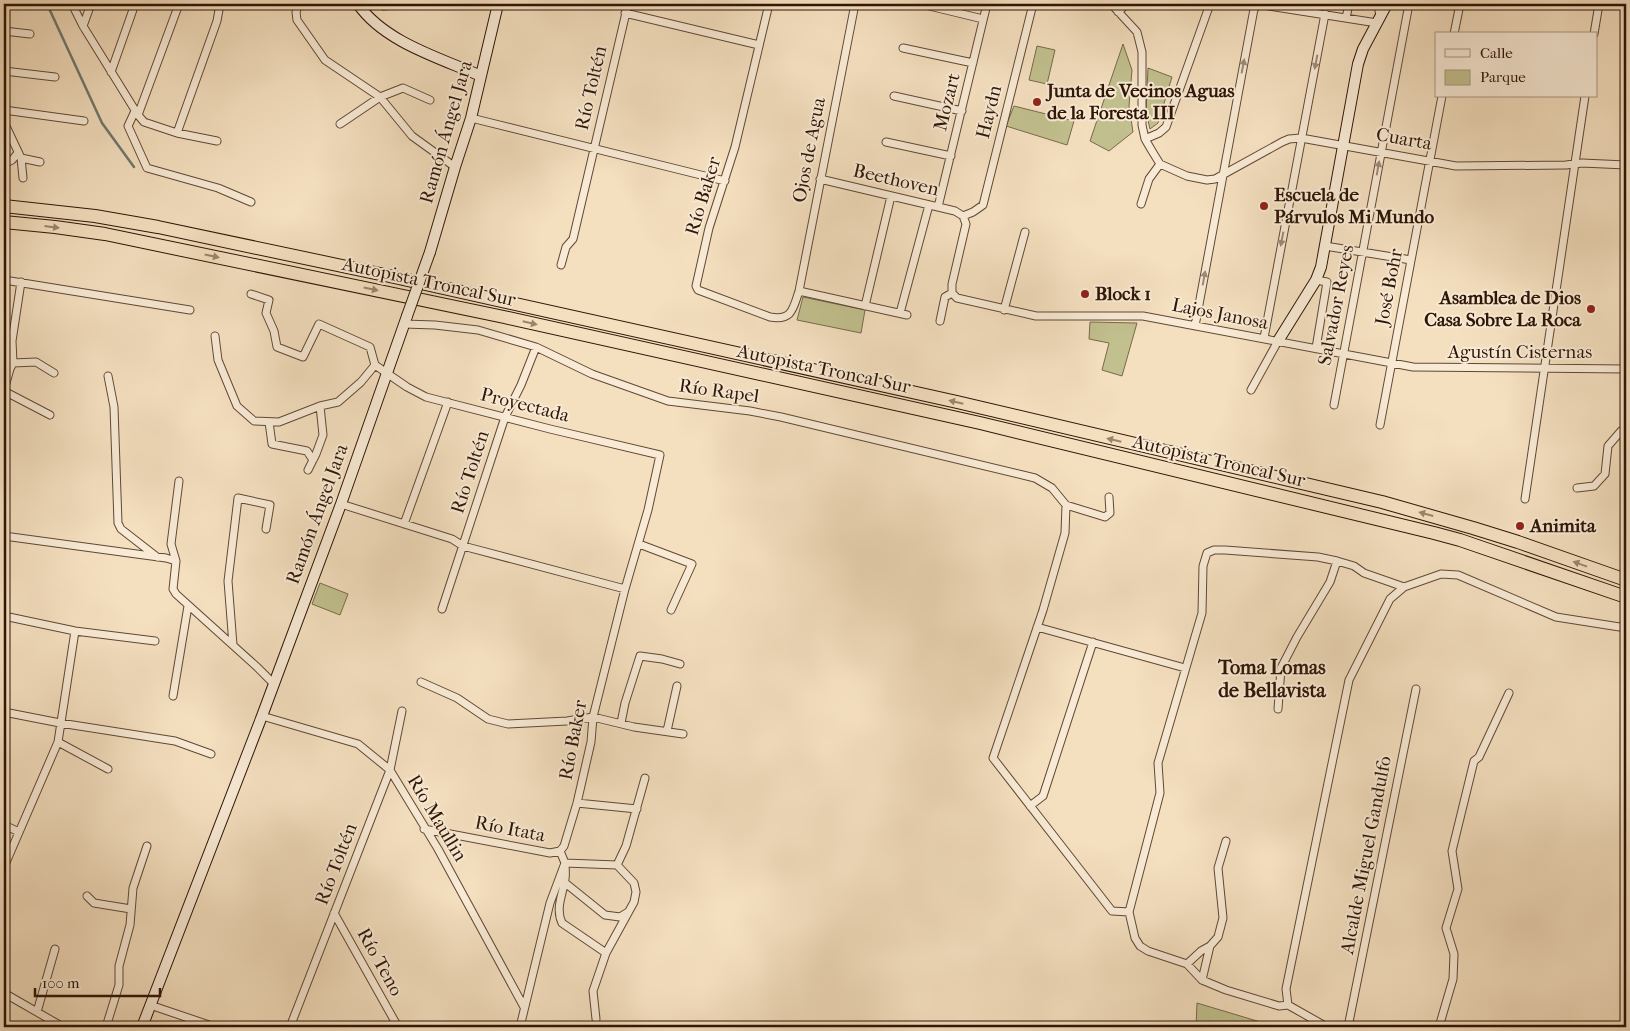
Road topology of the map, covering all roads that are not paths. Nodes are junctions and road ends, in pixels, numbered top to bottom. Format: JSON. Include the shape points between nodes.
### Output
{"nodes":[{"id":1,"x":72,"y":4,"type":"edge"},
{"id":2,"x":91,"y":4,"type":"edge"},
{"id":3,"x":135,"y":4,"type":"edge"},
{"id":4,"x":178,"y":4,"type":"edge"},
{"id":5,"x":220,"y":4,"type":"edge"},
{"id":6,"x":299,"y":4,"type":"edge"},
{"id":7,"x":358,"y":4,"type":"edge"},
{"id":8,"x":405,"y":4,"type":"edge"},
{"id":9,"x":498,"y":4,"type":"edge"},
{"id":10,"x":628,"y":4,"type":"edge"},
{"id":11,"x":769,"y":4,"type":"edge"},
{"id":12,"x":855,"y":4,"type":"edge"},
{"id":13,"x":922,"y":4,"type":"edge"},
{"id":14,"x":987,"y":4,"type":"edge"},
{"id":15,"x":1033,"y":4,"type":"edge"},
{"id":16,"x":1108,"y":4,"type":"edge"},
{"id":17,"x":1127,"y":4,"type":"edge"},
{"id":18,"x":1210,"y":4,"type":"edge"},
{"id":19,"x":1349,"y":4,"type":"edge"},
{"id":20,"x":1378,"y":4,"type":"edge"},
{"id":21,"x":1387,"y":4,"type":"edge"},
{"id":22,"x":1409,"y":4,"type":"edge"},
{"id":23,"x":1460,"y":4,"type":"edge"},
{"id":24,"x":1599,"y":4,"type":"edge"},
{"id":25,"x":383,"y":6,"type":"dead end"},
{"id":26,"x":1305,"y":7,"type":"edge"},
{"id":27,"x":1118,"y":12,"type":"junction"},
{"id":28,"x":626,"y":13,"type":"junction"},
{"id":29,"x":1325,"y":14,"type":"junction"},
{"id":30,"x":1346,"y":18,"type":"junction"},
{"id":31,"x":983,"y":19,"type":"junction"},
{"id":32,"x":1379,"y":20,"type":"junction"},
{"id":33,"x":83,"y":26,"type":"junction"},
{"id":34,"x":4,"y":31,"type":"edge"},
{"id":35,"x":1454,"y":32,"type":"edge"},
{"id":36,"x":1594,"y":32,"type":"edge"},
{"id":37,"x":30,"y":34,"type":"dead end"},
{"id":38,"x":759,"y":45,"type":"junction"},
{"id":39,"x":903,"y":48,"type":"dead end"},
{"id":40,"x":973,"y":63,"type":"junction"},
{"id":41,"x":4,"y":71,"type":"edge"},
{"id":42,"x":111,"y":72,"type":"junction"},
{"id":43,"x":481,"y":76,"type":"junction"},
{"id":44,"x":54,"y":77,"type":"dead end"},
{"id":45,"x":894,"y":96,"type":"dead end"},
{"id":46,"x":380,"y":97,"type":"junction"},
{"id":47,"x":1442,"y":98,"type":"edge"},
{"id":48,"x":1585,"y":98,"type":"edge"},
{"id":49,"x":430,"y":100,"type":"dead end"},
{"id":50,"x":4,"y":110,"type":"edge"},
{"id":51,"x":962,"y":111,"type":"junction"},
{"id":52,"x":137,"y":113,"type":"junction"},
{"id":53,"x":471,"y":118,"type":"junction"},
{"id":54,"x":84,"y":121,"type":"dead end"},
{"id":55,"x":4,"y":122,"type":"edge"},
{"id":56,"x":340,"y":124,"type":"dead end"},
{"id":57,"x":177,"y":133,"type":"junction"},
{"id":58,"x":1301,"y":138,"type":"junction"},
{"id":59,"x":1145,"y":139,"type":"junction"},
{"id":60,"x":217,"y":141,"type":"dead end"},
{"id":61,"x":886,"y":142,"type":"dead end"},
{"id":62,"x":1344,"y":145,"type":"junction"},
{"id":63,"x":593,"y":149,"type":"junction"},
{"id":64,"x":1381,"y":151,"type":"junction"},
{"id":65,"x":19,"y":156,"type":"junction"},
{"id":66,"x":951,"y":156,"type":"junction"},
{"id":67,"x":1429,"y":160,"type":"junction"},
{"id":68,"x":40,"y":162,"type":"dead end"},
{"id":69,"x":4,"y":164,"type":"edge"},
{"id":70,"x":1160,"y":164,"type":"junction"},
{"id":71,"x":1574,"y":164,"type":"junction"},
{"id":72,"x":1626,"y":165,"type":"edge"},
{"id":73,"x":455,"y":167,"type":"junction"},
{"id":74,"x":1222,"y":176,"type":"junction"},
{"id":75,"x":23,"y":178,"type":"dead end"},
{"id":76,"x":820,"y":179,"type":"junction"},
{"id":77,"x":725,"y":181,"type":"junction"},
{"id":78,"x":891,"y":196,"type":"junction"},
{"id":79,"x":251,"y":202,"type":"dead end"},
{"id":80,"x":1141,"y":204,"type":"dead end"},
{"id":81,"x":929,"y":205,"type":"junction"},
{"id":82,"x":4,"y":206,"type":"edge"},
{"id":83,"x":938,"y":207,"type":"junction"},
{"id":84,"x":962,"y":216,"type":"junction"},
{"id":85,"x":4,"y":222,"type":"edge"},
{"id":86,"x":1026,"y":232,"type":"dead end"},
{"id":87,"x":1325,"y":246,"type":"junction"},
{"id":88,"x":1363,"y":252,"type":"junction"},
{"id":89,"x":1411,"y":260,"type":"junction"},
{"id":90,"x":561,"y":265,"type":"dead end"},
{"id":91,"x":4,"y":280,"type":"edge"},
{"id":92,"x":1316,"y":280,"type":"junction"},
{"id":93,"x":21,"y":282,"type":"junction"},
{"id":94,"x":799,"y":291,"type":"junction"},
{"id":95,"x":952,"y":293,"type":"junction"},
{"id":96,"x":251,"y":294,"type":"dead end"},
{"id":97,"x":795,"y":303,"type":"joint"},
{"id":98,"x":865,"y":306,"type":"junction"},
{"id":99,"x":190,"y":310,"type":"dead end"},
{"id":100,"x":1004,"y":310,"type":"junction"},
{"id":101,"x":405,"y":320,"type":"junction"},
{"id":102,"x":940,"y":321,"type":"dead end"},
{"id":103,"x":1196,"y":326,"type":"junction"},
{"id":104,"x":216,"y":336,"type":"dead end"},
{"id":105,"x":1264,"y":338,"type":"junction"},
{"id":106,"x":1278,"y":341,"type":"junction"},
{"id":107,"x":536,"y":347,"type":"junction"},
{"id":108,"x":1316,"y":348,"type":"junction"},
{"id":109,"x":1344,"y":354,"type":"junction"},
{"id":110,"x":13,"y":363,"type":"junction"},
{"id":111,"x":1392,"y":363,"type":"junction"},
{"id":112,"x":375,"y":365,"type":"junction"},
{"id":113,"x":1413,"y":367,"type":"joint"},
{"id":114,"x":1544,"y":367,"type":"junction"},
{"id":115,"x":1626,"y":369,"type":"edge"},
{"id":116,"x":54,"y":373,"type":"dead end"},
{"id":117,"x":386,"y":373,"type":"junction"},
{"id":118,"x":108,"y":376,"type":"dead end"},
{"id":119,"x":1251,"y":390,"type":"dead end"},
{"id":120,"x":4,"y":391,"type":"edge"},
{"id":121,"x":448,"y":402,"type":"junction"},
{"id":122,"x":1334,"y":405,"type":"dead end"},
{"id":123,"x":320,"y":406,"type":"junction"},
{"id":124,"x":50,"y":415,"type":"dead end"},
{"id":125,"x":505,"y":417,"type":"junction"},
{"id":126,"x":269,"y":422,"type":"junction"},
{"id":127,"x":1380,"y":425,"type":"dead end"},
{"id":128,"x":1626,"y":429,"type":"edge"},
{"id":129,"x":660,"y":455,"type":"joint"},
{"id":130,"x":313,"y":460,"type":"junction"},
{"id":131,"x":308,"y":470,"type":"dead end"},
{"id":132,"x":179,"y":481,"type":"dead end"},
{"id":133,"x":1577,"y":488,"type":"dead end"},
{"id":134,"x":1109,"y":497,"type":"dead end"},
{"id":135,"x":1525,"y":499,"type":"dead end"},
{"id":136,"x":340,"y":504,"type":"junction"},
{"id":137,"x":1066,"y":505,"type":"junction"},
{"id":138,"x":404,"y":524,"type":"junction"},
{"id":139,"x":266,"y":529,"type":"dead end"},
{"id":140,"x":4,"y":536,"type":"edge"},
{"id":141,"x":639,"y":544,"type":"junction"},
{"id":142,"x":463,"y":546,"type":"junction"},
{"id":143,"x":158,"y":557,"type":"junction"},
{"id":144,"x":176,"y":561,"type":"junction"},
{"id":145,"x":1337,"y":561,"type":"junction"},
{"id":146,"x":1626,"y":580,"type":"edge"},
{"id":147,"x":1404,"y":588,"type":"junction"},
{"id":148,"x":625,"y":589,"type":"junction"},
{"id":149,"x":1626,"y":598,"type":"edge"},
{"id":150,"x":188,"y":606,"type":"junction"},
{"id":151,"x":442,"y":609,"type":"dead end"},
{"id":152,"x":671,"y":610,"type":"dead end"},
{"id":153,"x":4,"y":616,"type":"edge"},
{"id":154,"x":1038,"y":627,"type":"junction"},
{"id":155,"x":1626,"y":628,"type":"edge"},
{"id":156,"x":76,"y":631,"type":"junction"},
{"id":157,"x":155,"y":641,"type":"dead end"},
{"id":158,"x":1093,"y":642,"type":"junction"},
{"id":159,"x":233,"y":645,"type":"junction"},
{"id":160,"x":680,"y":664,"type":"dead end"},
{"id":161,"x":1186,"y":668,"type":"junction"},
{"id":162,"x":421,"y":682,"type":"dead end"},
{"id":163,"x":274,"y":684,"type":"junction"},
{"id":164,"x":677,"y":686,"type":"dead end"},
{"id":165,"x":1416,"y":688,"type":"dead end"},
{"id":166,"x":1509,"y":693,"type":"dead end"},
{"id":167,"x":173,"y":696,"type":"dead end"},
{"id":168,"x":1278,"y":709,"type":"dead end"},
{"id":169,"x":402,"y":711,"type":"dead end"},
{"id":170,"x":4,"y":712,"type":"edge"},
{"id":171,"x":262,"y":716,"type":"junction"},
{"id":172,"x":593,"y":716,"type":"junction"},
{"id":173,"x":60,"y":723,"type":"junction"},
{"id":174,"x":621,"y":723,"type":"junction"},
{"id":175,"x":667,"y":731,"type":"junction"},
{"id":176,"x":683,"y":734,"type":"dead end"},
{"id":177,"x":58,"y":742,"type":"junction"},
{"id":178,"x":211,"y":754,"type":"dead end"},
{"id":179,"x":108,"y":769,"type":"dead end"},
{"id":180,"x":390,"y":770,"type":"junction"},
{"id":181,"x":646,"y":778,"type":"dead end"},
{"id":182,"x":577,"y":803,"type":"junction"},
{"id":183,"x":1030,"y":806,"type":"junction"},
{"id":184,"x":637,"y":809,"type":"junction"},
{"id":185,"x":4,"y":825,"type":"edge"},
{"id":186,"x":424,"y":829,"type":"junction"},
{"id":187,"x":19,"y":832,"type":"junction"},
{"id":188,"x":1226,"y":841,"type":"dead end"},
{"id":189,"x":147,"y":846,"type":"dead end"},
{"id":190,"x":560,"y":851,"type":"junction"},
{"id":191,"x":565,"y":863,"type":"junction"},
{"id":192,"x":617,"y":865,"type":"junction"},
{"id":193,"x":4,"y":867,"type":"edge"},
{"id":194,"x":564,"y":882,"type":"junction"},
{"id":195,"x":87,"y":896,"type":"dead end"},
{"id":196,"x":131,"y":909,"type":"junction"},
{"id":197,"x":629,"y":912,"type":"junction"},
{"id":198,"x":1128,"y":912,"type":"junction"},
{"id":199,"x":334,"y":913,"type":"junction"},
{"id":200,"x":1210,"y":946,"type":"junction"},
{"id":201,"x":55,"y":949,"type":"dead end"},
{"id":202,"x":606,"y":952,"type":"junction"},
{"id":203,"x":1186,"y":964,"type":"junction"},
{"id":204,"x":1202,"y":980,"type":"junction"},
{"id":205,"x":4,"y":993,"type":"edge"},
{"id":206,"x":150,"y":1005,"type":"junction"},
{"id":207,"x":1288,"y":1005,"type":"junction"},
{"id":208,"x":524,"y":1008,"type":"junction"},
{"id":209,"x":38,"y":1012,"type":"junction"},
{"id":210,"x":596,"y":1019,"type":"dead end"},
{"id":211,"x":63,"y":1027,"type":"edge"},
{"id":212,"x":106,"y":1027,"type":"edge"},
{"id":213,"x":142,"y":1027,"type":"edge"},
{"id":214,"x":215,"y":1027,"type":"edge"},
{"id":215,"x":290,"y":1027,"type":"edge"},
{"id":216,"x":398,"y":1027,"type":"edge"},
{"id":217,"x":520,"y":1027,"type":"edge"},
{"id":218,"x":1327,"y":1027,"type":"edge"},
{"id":219,"x":1348,"y":1027,"type":"edge"},
{"id":220,"x":1440,"y":1027,"type":"edge"}],
"edges":[{"from":1,"to":33,"type":"street"},
{"from":2,"to":33,"type":"street"},
{"from":3,"to":42,"type":"street"},
{"from":4,"to":52,"type":"street"},
{"from":5,"to":57,"type":"street","via":[[220,14]]},
{"from":6,"to":46,"type":"street","via":[[297,20],[326,60]]},
{"from":7,"to":43,"type":"main road","via":[[376,24],[393,36]]},
{"from":8,"to":25,"type":"street"},
{"from":9,"to":43,"type":"main road","name":"Ramón Ángel Jara"},
{"from":10,"to":28,"type":"street","name":"Río Toltén"},
{"from":11,"to":38,"type":"street","name":"Río Baker"},
{"from":12,"to":76,"type":"street","name":"Ojos de Agua"},
{"from":13,"to":31,"type":"street"},
{"from":14,"to":31,"type":"street","name":"Mozart"},
{"from":15,"to":84,"type":"street","name":"Haydn","via":[[983,205]]},
{"from":16,"to":27,"type":"street"},
{"from":17,"to":27,"type":"street"},
{"from":18,"to":59,"type":"street","via":[[1166,127]]},
{"from":19,"to":30,"type":"street"},
{"from":20,"to":32,"type":"street"},
{"from":21,"to":32,"type":"main road"},
{"from":22,"to":64,"type":"street","name":"Salvador Reyes"},
{"from":23,"to":35,"type":"street"},
{"from":24,"to":36,"type":"street"},
{"from":26,"to":29,"type":"street"},
{"from":74,"to":26,"type":"street","one_way":true,"via":[[1254,9],[1263,5]]},
{"from":27,"to":59,"type":"street","via":[[1136,32],[1142,52],[1141,111]]},
{"from":28,"to":38,"type":"street"},
{"from":28,"to":63,"type":"street","name":"Río Toltén"},
{"from":29,"to":30,"type":"street"},
{"from":29,"to":58,"type":"street","one_way":true},
{"from":30,"to":32,"type":"street"},
{"from":31,"to":40,"type":"street","name":"Mozart"},
{"from":32,"to":62,"type":"main road","via":[[1360,56]]},
{"from":33,"to":42,"type":"street"},
{"from":34,"to":37,"type":"street"},
{"from":38,"to":77,"type":"street","name":"Río Baker"},
{"from":39,"to":40,"type":"street"},
{"from":40,"to":51,"type":"street","name":"Mozart"},
{"from":41,"to":44,"type":"street"},
{"from":42,"to":52,"type":"street"},
{"from":43,"to":53,"type":"main road","name":"Ramón Ángel Jara"},
{"from":45,"to":51,"type":"street"},
{"from":46,"to":49,"type":"street","via":[[403,88]]},
{"from":46,"to":56,"type":"street"},
{"from":46,"to":73,"type":"street","via":[[412,136]]},
{"from":47,"to":67,"type":"street","name":"José Bohr"},
{"from":48,"to":71,"type":"street"},
{"from":50,"to":54,"type":"street"},
{"from":51,"to":66,"type":"street","name":"Mozart"},
{"from":52,"to":57,"type":"street","via":[[144,122]]},
{"from":52,"to":79,"type":"street","via":[[128,126],[147,168],[218,188]]},
{"from":53,"to":63,"type":"street"},
{"from":53,"to":73,"type":"main road","name":"Ramón Ángel Jara"},
{"from":55,"to":65,"type":"street"},
{"from":57,"to":60,"type":"street"},
{"from":58,"to":62,"type":"street","name":"Cuarta"},
{"from":58,"to":74,"type":"street","name":"Cuarta","via":[[1282,142]]},
{"from":58,"to":105,"type":"street","one_way":true},
{"from":59,"to":70,"type":"street"},
{"from":61,"to":66,"type":"street"},
{"from":62,"to":64,"type":"street","name":"Cuarta"},
{"from":62,"to":87,"type":"main road"},
{"from":63,"to":77,"type":"street"},
{"from":63,"to":90,"type":"street","name":"Río Toltén","via":[[573,239],[566,247]]},
{"from":64,"to":67,"type":"street","name":"Cuarta"},
{"from":88,"to":64,"type":"street","name":"Salvador Reyes","one_way":true},
{"from":65,"to":68,"type":"street"},
{"from":65,"to":69,"type":"street"},
{"from":65,"to":75,"type":"street"},
{"from":66,"to":83,"type":"street","name":"Mozart"},
{"from":67,"to":71,"type":"street","name":"Cuarta","via":[[1471,167]]},
{"from":67,"to":89,"type":"street","name":"José Bohr"},
{"from":70,"to":74,"type":"street","name":"Cuarta","via":[[1187,176],[1207,180]]},
{"from":70,"to":80,"type":"street","via":[[1149,179]]},
{"from":71,"to":72,"type":"street","name":"Cuarta"},
{"from":71,"to":114,"type":"street"},
{"from":73,"to":101,"type":"main road","name":"Ramón Ángel Jara","bridge":true,"via":[[430,252]]},
{"from":103,"to":74,"type":"street","one_way":true},
{"from":76,"to":78,"type":"street","name":"Beethoven"},
{"from":76,"to":94,"type":"street","name":"Ojos de Agua"},
{"from":77,"to":97,"type":"street","name":"Río Baker","via":[[708,228],[697,278],[698,290],[770,317],[785,318]]},
{"from":78,"to":81,"type":"street","name":"Beethoven"},
{"from":78,"to":98,"type":"street"},
{"from":81,"to":83,"type":"street","name":"Beethoven"},
{"from":81,"to":98,"type":"street","via":[[903,314]]},
{"from":146,"to":82,"type":"highway","name":"Autopista Troncal Sur","one_way":true,"via":[[1518,542],[1410,510],[947,400],[158,227]]},
{"from":83,"to":84,"type":"street","name":"Beethoven","via":[[955,210]]},
{"from":84,"to":95,"type":"street","via":[[966,224]]},
{"from":85,"to":149,"type":"highway","name":"Autopista Troncal Sur","one_way":true,"via":[[106,234],[504,317],[980,423],[1426,530]]},
{"from":86,"to":100,"type":"street"},
{"from":87,"to":88,"type":"street"},
{"from":87,"to":92,"type":"main road"},
{"from":88,"to":89,"type":"street"},
{"from":88,"to":109,"type":"street","name":"Salvador Reyes"},
{"from":89,"to":111,"type":"street","name":"José Bohr"},
{"from":91,"to":93,"type":"street"},
{"from":92,"to":106,"type":"main road"},
{"from":92,"to":108,"type":"street","via":[[1327,282]]},
{"from":93,"to":99,"type":"street"},
{"from":93,"to":110,"type":"street","via":[[12,341]]},
{"from":94,"to":97,"type":"street","name":"Ojos de Agua"},
{"from":94,"to":98,"type":"street"},
{"from":95,"to":100,"type":"street","name":"Lajos Janosa","via":[[957,298]]},
{"from":95,"to":102,"type":"street","via":[[945,297]]},
{"from":96,"to":112,"type":"street","via":[[269,300],[266,313],[274,331],[276,347],[303,357],[319,324],[370,347]]},
{"from":100,"to":103,"type":"street","name":"Lajos Janosa","via":[[1036,316],[1143,316]]},
{"from":101,"to":107,"type":"street","name":"Río Rapel","via":[[478,330]]},
{"from":101,"to":117,"type":"main road","name":"Ramón Ángel Jara"},
{"from":103,"to":105,"type":"street","name":"Lajos Janosa"},
{"from":104,"to":126,"type":"street","via":[[218,360],[237,406],[254,421]]},
{"from":105,"to":106,"type":"street","name":"Lajos Janosa"},
{"from":106,"to":108,"type":"street","name":"Lajos Janosa"},
{"from":106,"to":119,"type":"street"},
{"from":107,"to":125,"type":"street","name":"Río Toltén"},
{"from":107,"to":137,"type":"street","name":"Río Rapel","via":[[592,374],[668,401],[781,416],[1035,478],[1052,488]]},
{"from":108,"to":109,"type":"street","name":"Lajos Janosa"},
{"from":109,"to":111,"type":"street","name":"Lajos Janosa"},
{"from":109,"to":122,"type":"street","name":"Salvador Reyes"},
{"from":110,"to":116,"type":"street","via":[[36,362]]},
{"from":110,"to":120,"type":"street"},
{"from":111,"to":113,"type":"street","name":"Lajos Janosa"},
{"from":111,"to":127,"type":"street","name":"José Bohr"},
{"from":112,"to":117,"type":"street","name":"Proyectada"},
{"from":112,"to":123,"type":"street","via":[[338,402]]},
{"from":113,"to":114,"type":"street","name":"Agustín Cisternas"},
{"from":114,"to":115,"type":"street","name":"Agustín Cisternas"},
{"from":114,"to":135,"type":"street"},
{"from":117,"to":121,"type":"street","name":"Proyectada","via":[[426,396]]},
{"from":117,"to":136,"type":"main road","name":"Ramón Ángel Jara"},
{"from":118,"to":143,"type":"street","via":[[114,408],[118,523],[121,529]]},
{"from":120,"to":124,"type":"street"},
{"from":121,"to":125,"type":"street","name":"Proyectada"},
{"from":121,"to":138,"type":"street"},
{"from":123,"to":126,"type":"street","via":[[279,422]]},
{"from":123,"to":130,"type":"street","via":[[323,435]]},
{"from":125,"to":129,"type":"street","name":"Proyectada"},
{"from":125,"to":142,"type":"street","name":"Río Toltén"},
{"from":126,"to":130,"type":"street","via":[[272,444],[307,451]]},
{"from":128,"to":133,"type":"street","via":[[1608,446],[1605,474],[1594,486]]},
{"from":129,"to":141,"type":"street","name":"Río Baker"},
{"from":130,"to":131,"type":"street"},
{"from":132,"to":144,"type":"street","via":[[172,544]]},
{"from":134,"to":137,"type":"street","via":[[1110,513],[1105,517]]},
{"from":136,"to":138,"type":"street"},
{"from":136,"to":163,"type":"main road","name":"Ramón Ángel Jara"},
{"from":137,"to":154,"type":"street","via":[[1065,532]]},
{"from":138,"to":142,"type":"street","via":[[452,539]]},
{"from":139,"to":159,"type":"street","via":[[270,505],[238,498],[228,581]]},
{"from":140,"to":143,"type":"street"},
{"from":141,"to":148,"type":"street","name":"Río Baker"},
{"from":141,"to":152,"type":"street","via":[[692,564]]},
{"from":142,"to":148,"type":"street"},
{"from":142,"to":151,"type":"street","name":"Río Toltén"},
{"from":143,"to":144,"type":"street"},
{"from":144,"to":150,"type":"street","via":[[173,589]]},
{"from":145,"to":147,"type":"street"},
{"from":145,"to":161,"type":"street","via":[[1262,552],[1214,550],[1207,553],[1203,566],[1202,613]]},
{"from":145,"to":168,"type":"street","via":[[1330,582],[1281,668]]},
{"from":147,"to":155,"type":"street","via":[[1441,574],[1458,575],[1556,617]]},
{"from":147,"to":207,"type":"street","via":[[1390,599],[1350,680],[1286,988]]},
{"from":148,"to":172,"type":"street","name":"Río Baker"},
{"from":150,"to":159,"type":"street"},
{"from":150,"to":167,"type":"street"},
{"from":153,"to":156,"type":"street"},
{"from":154,"to":158,"type":"street"},
{"from":154,"to":183,"type":"street","via":[[993,758]]},
{"from":156,"to":157,"type":"street"},
{"from":156,"to":173,"type":"street"},
{"from":158,"to":161,"type":"street"},
{"from":158,"to":183,"type":"street","via":[[1043,796]]},
{"from":159,"to":163,"type":"street"},
{"from":160,"to":174,"type":"street","via":[[640,656]]},
{"from":161,"to":198,"type":"street","via":[[1158,763],[1160,793]]},
{"from":162,"to":172,"type":"street","via":[[457,698],[488,719],[508,724],[567,721]]},
{"from":163,"to":171,"type":"main road","name":"Ramón Ángel Jara"},
{"from":164,"to":175,"type":"street"},
{"from":165,"to":219,"type":"street","name":"Alcalde Miguel Gandulfo"},
{"from":166,"to":220,"type":"street","via":[[1479,758],[1474,761],[1452,851],[1458,889],[1446,928],[1454,954],[1453,979]]},
{"from":169,"to":180,"type":"street","name":"Río Toltén"},
{"from":170,"to":173,"type":"street"},
{"from":171,"to":180,"type":"street","name":"Río Maullin","via":[[358,744]]},
{"from":171,"to":206,"type":"main road","name":"Ramón Ángel Jara"},
{"from":172,"to":174,"type":"street"},
{"from":172,"to":182,"type":"street","name":"Río Baker","via":[[591,742]]},
{"from":173,"to":177,"type":"street"},
{"from":173,"to":178,"type":"street","via":[[175,741]]},
{"from":174,"to":175,"type":"street"},
{"from":175,"to":176,"type":"street"},
{"from":177,"to":179,"type":"street"},
{"from":177,"to":187,"type":"street"},
{"from":180,"to":186,"type":"street","name":"Río Maullin"},
{"from":180,"to":199,"type":"street","name":"Río Toltén"},
{"from":181,"to":184,"type":"street"},
{"from":182,"to":184,"type":"street"},
{"from":182,"to":190,"type":"street","name":"Río Baker"},
{"from":183,"to":198,"type":"street","via":[[1112,911]]},
{"from":184,"to":192,"type":"street"},
{"from":185,"to":187,"type":"street"},
{"from":186,"to":190,"type":"street","name":"Río Itata","via":[[550,853]]},
{"from":186,"to":208,"type":"street","name":"Río Maullin"},
{"from":187,"to":193,"type":"street"},
{"from":188,"to":200,"type":"street","via":[[1218,868],[1223,918],[1218,937]]},
{"from":189,"to":196,"type":"street","via":[[133,888]]},
{"from":190,"to":191,"type":"street"},
{"from":191,"to":192,"type":"street"},
{"from":191,"to":194,"type":"street"},
{"from":191,"to":208,"type":"street","via":[[550,903]]},
{"from":192,"to":197,"type":"street","via":[[634,883],[636,892]]},
{"from":194,"to":197,"type":"street","via":[[605,914],[620,917]]},
{"from":194,"to":202,"type":"street","via":[[559,908],[562,923]]},
{"from":195,"to":196,"type":"street","via":[[94,903]]},
{"from":196,"to":212,"type":"street","via":[[119,966],[119,985]]},
{"from":197,"to":202,"type":"street"},
{"from":198,"to":203,"type":"street","via":[[1140,946]]},
{"from":199,"to":215,"type":"street","name":"Río Toltén"},
{"from":199,"to":216,"type":"street","name":"Río Teno"},
{"from":200,"to":203,"type":"street"},
{"from":200,"to":204,"type":"street"},
{"from":201,"to":209,"type":"street"},
{"from":202,"to":210,"type":"street","via":[[593,991]]},
{"from":203,"to":204,"type":"street"},
{"from":204,"to":207,"type":"street","via":[[1279,1006]]},
{"from":205,"to":209,"type":"street"},
{"from":206,"to":213,"type":"main road","name":"Ramón Ángel Jara"},
{"from":206,"to":214,"type":"street"},
{"from":207,"to":218,"type":"street"},
{"from":208,"to":217,"type":"street"},
{"from":209,"to":211,"type":"street"}]}
